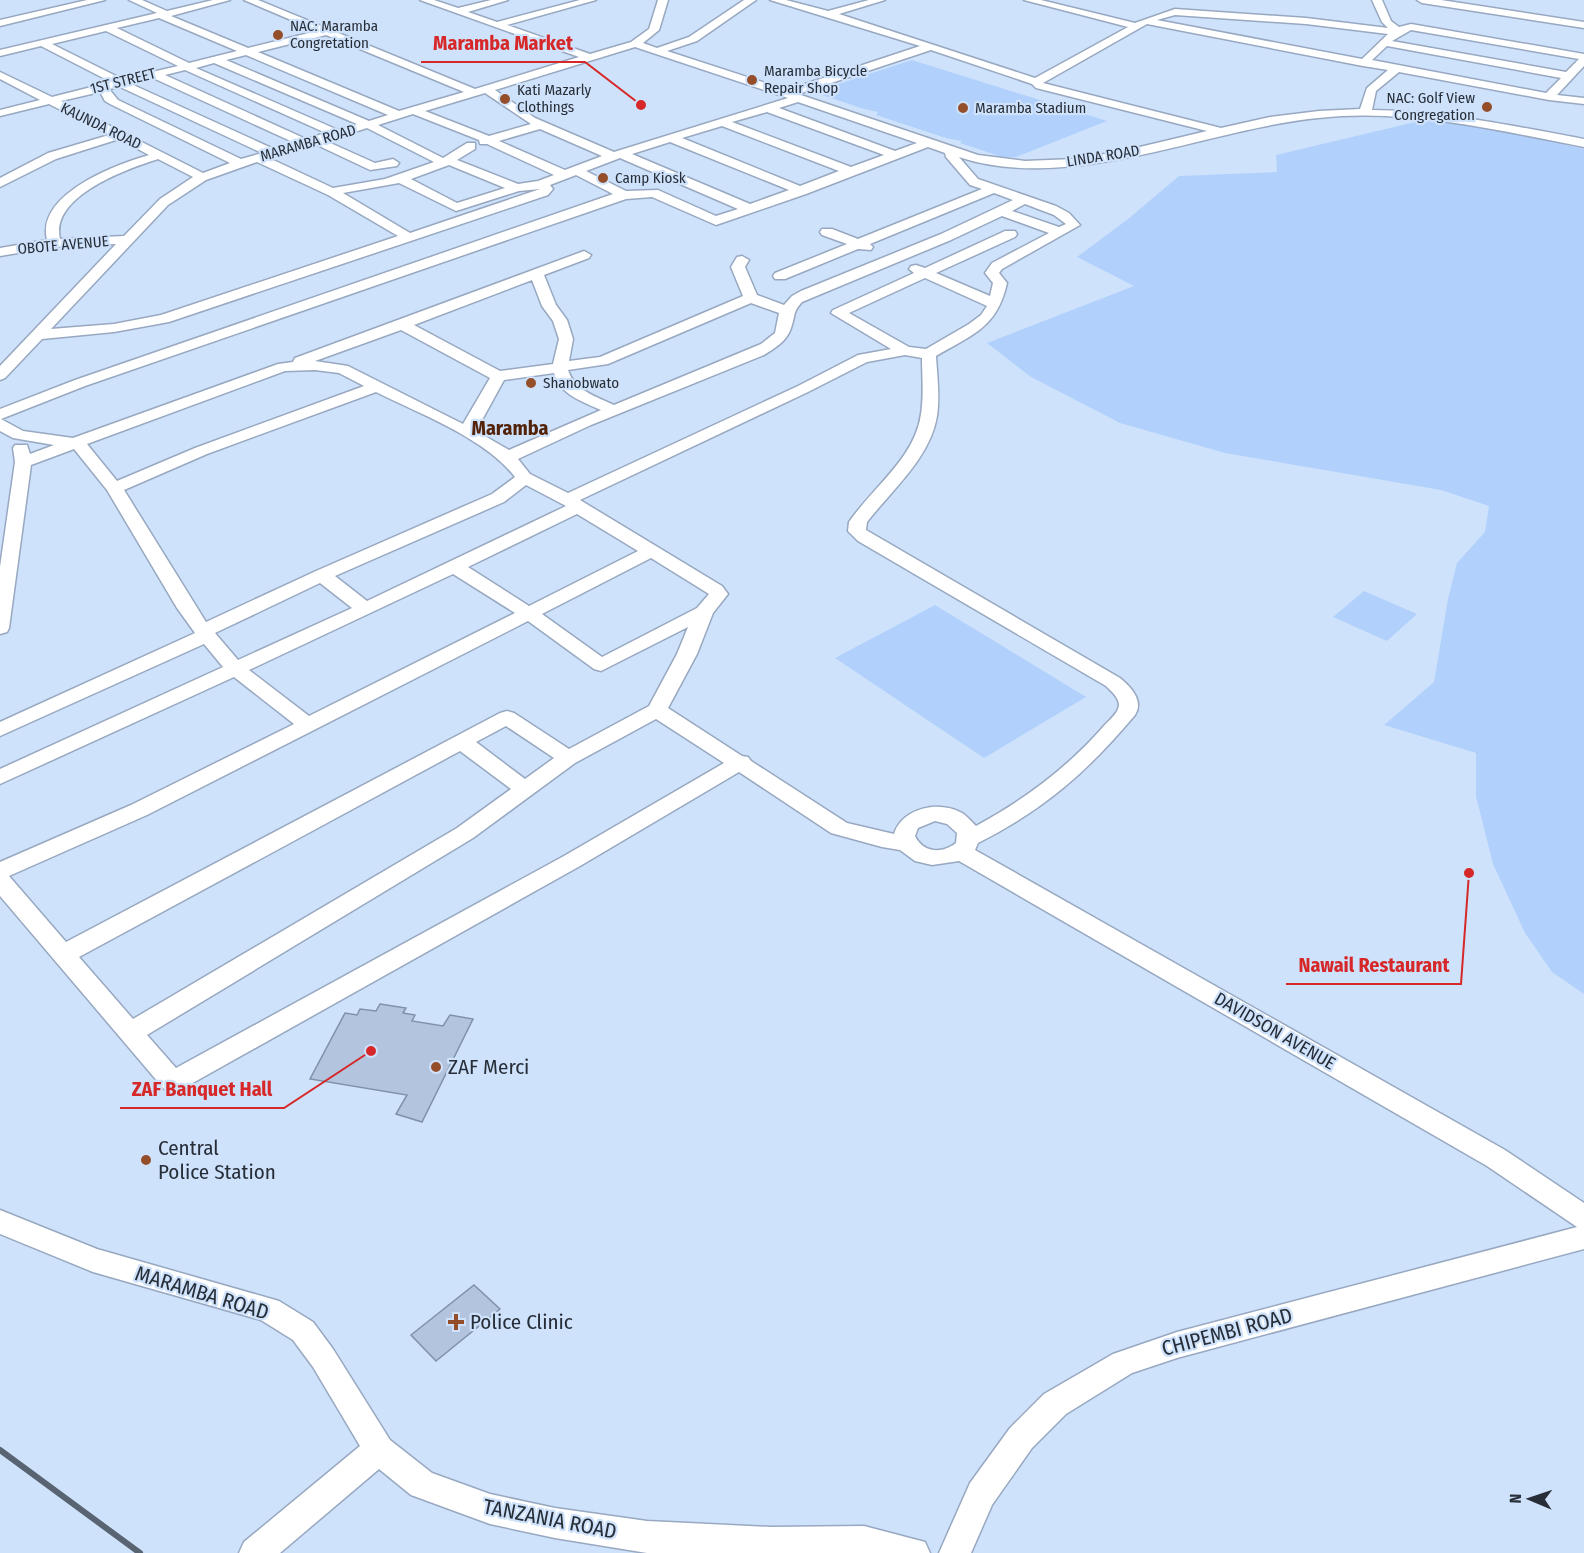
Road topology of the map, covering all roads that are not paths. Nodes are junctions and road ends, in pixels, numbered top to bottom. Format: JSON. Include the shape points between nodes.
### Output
{"nodes":[{"id":1,"x":134,"y":0,"type":"edge"},
{"id":2,"x":190,"y":0,"type":"edge"},
{"id":3,"x":225,"y":0,"type":"edge"},
{"id":4,"x":249,"y":0,"type":"edge"},
{"id":5,"x":425,"y":0,"type":"edge"},
{"id":6,"x":503,"y":0,"type":"edge"},
{"id":7,"x":591,"y":0,"type":"edge"},
{"id":8,"x":663,"y":0,"type":"edge"},
{"id":9,"x":751,"y":0,"type":"edge"},
{"id":10,"x":775,"y":0,"type":"edge"},
{"id":11,"x":880,"y":0,"type":"edge"},
{"id":12,"x":1029,"y":0,"type":"edge"},
{"id":13,"x":1190,"y":0,"type":"edge"},
{"id":14,"x":1377,"y":0,"type":"edge"},
{"id":15,"x":1422,"y":0,"type":"edge"},
{"id":16,"x":84,"y":1,"type":"edge"},
{"id":17,"x":33,"y":4,"type":"dead end"},
{"id":18,"x":204,"y":5,"type":"junction"},
{"id":19,"x":105,"y":8,"type":"edge"},
{"id":20,"x":50,"y":11,"type":"junction"},
{"id":21,"x":459,"y":12,"type":"junction"},
{"id":22,"x":1175,"y":12,"type":"junction"},
{"id":23,"x":0,"y":13,"type":"edge"},
{"id":24,"x":829,"y":14,"type":"junction"},
{"id":25,"x":165,"y":15,"type":"junction"},
{"id":26,"x":14,"y":19,"type":"junction"},
{"id":27,"x":0,"y":22,"type":"edge"},
{"id":28,"x":132,"y":22,"type":"junction"},
{"id":29,"x":1141,"y":23,"type":"junction"},
{"id":30,"x":496,"y":25,"type":"junction"},
{"id":31,"x":1584,"y":26,"type":"edge"},
{"id":32,"x":108,"y":28,"type":"junction"},
{"id":33,"x":93,"y":31,"type":"junction"},
{"id":34,"x":1396,"y":31,"type":"junction"},
{"id":35,"x":327,"y":32,"type":"junction"},
{"id":36,"x":0,"y":39,"type":"edge"},
{"id":37,"x":57,"y":39,"type":"junction"},
{"id":38,"x":42,"y":43,"type":"junction"},
{"id":39,"x":1386,"y":43,"type":"junction"},
{"id":40,"x":635,"y":44,"type":"junction"},
{"id":41,"x":929,"y":47,"type":"junction"},
{"id":42,"x":19,"y":49,"type":"junction"},
{"id":43,"x":247,"y":51,"type":"junction"},
{"id":44,"x":657,"y":51,"type":"junction"},
{"id":45,"x":0,"y":53,"type":"edge"},
{"id":46,"x":214,"y":58,"type":"junction"},
{"id":47,"x":591,"y":58,"type":"junction"},
{"id":48,"x":1584,"y":59,"type":"edge"},
{"id":49,"x":1364,"y":63,"type":"junction"},
{"id":50,"x":185,"y":66,"type":"junction"},
{"id":51,"x":1396,"y":69,"type":"junction"},
{"id":52,"x":153,"y":74,"type":"junction"},
{"id":53,"x":0,"y":75,"type":"edge"},
{"id":54,"x":1568,"y":76,"type":"junction"},
{"id":55,"x":121,"y":82,"type":"junction"},
{"id":56,"x":1036,"y":82,"type":"junction"},
{"id":57,"x":16,"y":83,"type":"junction"},
{"id":58,"x":0,"y":87,"type":"edge"},
{"id":59,"x":105,"y":91,"type":"junction"},
{"id":60,"x":137,"y":91,"type":"junction"},
{"id":61,"x":481,"y":91,"type":"junction"},
{"id":62,"x":83,"y":92,"type":"junction"},
{"id":63,"x":787,"y":94,"type":"junction"},
{"id":64,"x":1549,"y":97,"type":"junction"},
{"id":65,"x":799,"y":98,"type":"junction"},
{"id":66,"x":50,"y":101,"type":"junction"},
{"id":67,"x":1584,"y":101,"type":"edge"},
{"id":68,"x":415,"y":111,"type":"junction"},
{"id":69,"x":765,"y":111,"type":"junction"},
{"id":70,"x":0,"y":113,"type":"edge"},
{"id":71,"x":1365,"y":113,"type":"junction"},
{"id":72,"x":400,"y":116,"type":"junction"},
{"id":73,"x":726,"y":124,"type":"junction"},
{"id":74,"x":369,"y":125,"type":"junction"},
{"id":75,"x":538,"y":126,"type":"junction"},
{"id":76,"x":1222,"y":132,"type":"junction"},
{"id":77,"x":338,"y":134,"type":"junction"},
{"id":78,"x":121,"y":135,"type":"junction"},
{"id":79,"x":674,"y":139,"type":"junction"},
{"id":80,"x":488,"y":140,"type":"junction"},
{"id":81,"x":312,"y":142,"type":"junction"},
{"id":82,"x":928,"y":143,"type":"junction"},
{"id":83,"x":1584,"y":143,"type":"edge"},
{"id":84,"x":471,"y":146,"type":"junction"},
{"id":85,"x":273,"y":153,"type":"junction"},
{"id":86,"x":430,"y":154,"type":"junction"},
{"id":87,"x":950,"y":154,"type":"junction"},
{"id":88,"x":160,"y":155,"type":"junction"},
{"id":89,"x":618,"y":155,"type":"junction"},
{"id":90,"x":895,"y":155,"type":"junction"},
{"id":91,"x":259,"y":158,"type":"junction"},
{"id":92,"x":447,"y":162,"type":"junction"},
{"id":93,"x":240,"y":163,"type":"junction"},
{"id":94,"x":393,"y":163,"type":"dead end"},
{"id":95,"x":576,"y":170,"type":"junction"},
{"id":96,"x":849,"y":171,"type":"junction"},
{"id":97,"x":563,"y":174,"type":"junction"},
{"id":98,"x":202,"y":177,"type":"junction"},
{"id":99,"x":399,"y":178,"type":"junction"},
{"id":100,"x":0,"y":183,"type":"edge"},
{"id":101,"x":541,"y":184,"type":"junction"},
{"id":102,"x":517,"y":188,"type":"junction"},
{"id":103,"x":991,"y":189,"type":"junction"},
{"id":104,"x":802,"y":191,"type":"junction"},
{"id":105,"x":332,"y":192,"type":"junction"},
{"id":106,"x":624,"y":195,"type":"junction"},
{"id":107,"x":1024,"y":200,"type":"junction"},
{"id":108,"x":750,"y":210,"type":"junction"},
{"id":109,"x":1001,"y":211,"type":"junction"},
{"id":110,"x":978,"y":223,"type":"junction"},
{"id":111,"x":827,"y":232,"type":"dead end"},
{"id":112,"x":1060,"y":232,"type":"junction"},
{"id":113,"x":1010,"y":234,"type":"junction"},
{"id":114,"x":408,"y":237,"type":"junction"},
{"id":115,"x":126,"y":240,"type":"junction"},
{"id":116,"x":54,"y":243,"type":"junction"},
{"id":117,"x":1040,"y":244,"type":"junction"},
{"id":118,"x":860,"y":245,"type":"junction"},
{"id":119,"x":0,"y":252,"type":"edge"},
{"id":120,"x":584,"y":255,"type":"dead end"},
{"id":121,"x":891,"y":258,"type":"junction"},
{"id":122,"x":742,"y":260,"type":"dead end"},
{"id":123,"x":924,"y":272,"type":"junction"},
{"id":124,"x":537,"y":273,"type":"junction"},
{"id":125,"x":780,"y":276,"type":"dead end"},
{"id":126,"x":751,"y":298,"type":"junction"},
{"id":127,"x":995,"y":304,"type":"junction"},
{"id":128,"x":786,"y":311,"type":"junction"},
{"id":129,"x":402,"y":325,"type":"junction"},
{"id":130,"x":39,"y":335,"type":"junction"},
{"id":131,"x":905,"y":351,"type":"junction"},
{"id":132,"x":928,"y":354,"type":"junction"},
{"id":133,"x":283,"y":367,"type":"junction"},
{"id":134,"x":560,"y":368,"type":"junction"},
{"id":135,"x":0,"y":375,"type":"edge"},
{"id":136,"x":498,"y":376,"type":"junction"},
{"id":137,"x":374,"y":387,"type":"junction"},
{"id":138,"x":615,"y":411,"type":"junction"},
{"id":139,"x":0,"y":415,"type":"edge"},
{"id":140,"x":0,"y":424,"type":"edge"},
{"id":141,"x":467,"y":432,"type":"junction"},
{"id":142,"x":19,"y":435,"type":"junction"},
{"id":143,"x":78,"y":444,"type":"junction"},
{"id":144,"x":508,"y":457,"type":"junction"},
{"id":145,"x":22,"y":462,"type":"junction"},
{"id":146,"x":524,"y":478,"type":"junction"},
{"id":147,"x":114,"y":488,"type":"junction"},
{"id":148,"x":573,"y":503,"type":"junction"},
{"id":149,"x":652,"y":551,"type":"junction"},
{"id":150,"x":454,"y":566,"type":"junction"},
{"id":151,"x":322,"y":574,"type":"junction"},
{"id":152,"x":365,"y":609,"type":"junction"},
{"id":153,"x":704,"y":612,"type":"junction"},
{"id":154,"x":531,"y":615,"type":"junction"},
{"id":155,"x":0,"y":628,"type":"edge"},
{"id":156,"x":205,"y":633,"type":"junction"},
{"id":157,"x":235,"y":668,"type":"junction"},
{"id":158,"x":657,"y":710,"type":"junction"},
{"id":159,"x":308,"y":725,"type":"junction"},
{"id":160,"x":0,"y":730,"type":"edge"},
{"id":161,"x":461,"y":741,"type":"junction"},
{"id":162,"x":568,"y":758,"type":"junction"},
{"id":163,"x":741,"y":762,"type":"junction"},
{"id":164,"x":0,"y":777,"type":"edge"},
{"id":165,"x":525,"y":790,"type":"junction"},
{"id":166,"x":906,"y":843,"type":"junction"},
{"id":167,"x":965,"y":845,"type":"junction"},
{"id":168,"x":0,"y":871,"type":"edge"},
{"id":169,"x":0,"y":881,"type":"edge"},
{"id":170,"x":64,"y":954,"type":"junction"},
{"id":171,"x":130,"y":1033,"type":"junction"},
{"id":172,"x":1584,"y":1218,"type":"edge"},
{"id":173,"x":0,"y":1222,"type":"edge"},
{"id":174,"x":1584,"y":1237,"type":"edge"},
{"id":175,"x":379,"y":1450,"type":"junction"},
{"id":176,"x":255,"y":1553,"type":"edge"},
{"id":177,"x":914,"y":1553,"type":"edge"},
{"id":178,"x":955,"y":1553,"type":"edge"}],
"edges":[{"from":1,"to":25,"type":"street"},
{"from":2,"to":18,"type":"street"},
{"from":3,"to":18,"type":"street"},
{"from":4,"to":35,"type":"street"},
{"from":5,"to":21,"type":"street"},
{"from":6,"to":21,"type":"street"},
{"from":7,"to":30,"type":"street"},
{"from":8,"to":40,"type":"street","name":"MARAMBA ROAD","via":[[654,30]]},
{"from":9,"to":44,"type":"street","via":[[693,39]]},
{"from":10,"to":24,"type":"street"},
{"from":11,"to":24,"type":"street"},
{"from":12,"to":29,"type":"street"},
{"from":13,"to":22,"type":"street"},
{"from":14,"to":34,"type":"street"},
{"from":15,"to":31,"type":"street"},
{"from":16,"to":19,"type":"street"},
{"from":16,"to":20,"type":"street"},
{"from":17,"to":20,"type":"street"},
{"from":18,"to":25,"type":"street"},
{"from":19,"to":28,"type":"street"},
{"from":20,"to":26,"type":"street"},
{"from":20,"to":33,"type":"street"},
{"from":21,"to":30,"type":"street"},
{"from":22,"to":29,"type":"street"},
{"from":22,"to":34,"type":"street"},
{"from":23,"to":26,"type":"street"},
{"from":24,"to":41,"type":"street"},
{"from":25,"to":28,"type":"street"},
{"from":25,"to":43,"type":"street"},
{"from":26,"to":27,"type":"street"},
{"from":26,"to":37,"type":"street"},
{"from":28,"to":32,"type":"street"},
{"from":29,"to":49,"type":"street"},
{"from":29,"to":56,"type":"street"},
{"from":30,"to":47,"type":"street"},
{"from":32,"to":33,"type":"street"},
{"from":32,"to":50,"type":"street"},
{"from":33,"to":37,"type":"street"},
{"from":34,"to":39,"type":"street"},
{"from":34,"to":48,"type":"street","via":[[1420,28]]},
{"from":35,"to":43,"type":"street","name":"1ST STREET"},
{"from":35,"to":61,"type":"street"},
{"from":36,"to":42,"type":"street"},
{"from":37,"to":38,"type":"street"},
{"from":38,"to":42,"type":"street"},
{"from":38,"to":55,"type":"street"},
{"from":39,"to":49,"type":"street"},
{"from":39,"to":54,"type":"street"},
{"from":40,"to":44,"type":"street","name":"LINDA ROAD"},
{"from":40,"to":47,"type":"street","name":"MARAMBA ROAD"},
{"from":41,"to":56,"type":"street"},
{"from":41,"to":63,"type":"street"},
{"from":42,"to":45,"type":"street"},
{"from":43,"to":46,"type":"street","name":"1ST STREET"},
{"from":43,"to":72,"type":"street"},
{"from":44,"to":63,"type":"street","name":"LINDA ROAD"},
{"from":46,"to":50,"type":"street","name":"1ST STREET"},
{"from":46,"to":74,"type":"street"},
{"from":47,"to":61,"type":"street","name":"MARAMBA ROAD"},
{"from":48,"to":54,"type":"street"},
{"from":49,"to":51,"type":"street"},
{"from":50,"to":52,"type":"street","name":"1ST STREET"},
{"from":50,"to":77,"type":"street"},
{"from":51,"to":64,"type":"street"},
{"from":51,"to":71,"type":"street","via":[[1371,90]]},
{"from":52,"to":55,"type":"street","name":"1ST STREET"},
{"from":52,"to":81,"type":"street"},
{"from":53,"to":57,"type":"street","name":"KAUNDA ROAD"},
{"from":54,"to":64,"type":"street"},
{"from":55,"to":60,"type":"street"},
{"from":55,"to":62,"type":"street","name":"1ST STREET"},
{"from":56,"to":76,"type":"street","via":[[1052,90]]},
{"from":57,"to":58,"type":"street"},
{"from":57,"to":66,"type":"street","name":"KAUNDA ROAD"},
{"from":59,"to":60,"type":"street"},
{"from":59,"to":62,"type":"street"},
{"from":59,"to":93,"type":"street","via":[[114,102]]},
{"from":60,"to":85,"type":"street"},
{"from":61,"to":68,"type":"street","name":"MARAMBA ROAD"},
{"from":61,"to":75,"type":"street"},
{"from":62,"to":66,"type":"street","name":"1ST STREET"},
{"from":63,"to":65,"type":"street","name":"LINDA ROAD"},
{"from":64,"to":67,"type":"street"},
{"from":65,"to":69,"type":"street"},
{"from":65,"to":82,"type":"street","name":"LINDA ROAD"},
{"from":66,"to":70,"type":"street","name":"1ST STREET"},
{"from":66,"to":78,"type":"street","name":"KAUNDA ROAD"},
{"from":68,"to":72,"type":"street","name":"MARAMBA ROAD"},
{"from":68,"to":80,"type":"street"},
{"from":69,"to":73,"type":"street"},
{"from":69,"to":79,"type":"street"},
{"from":69,"to":90,"type":"street"},
{"from":71,"to":76,"type":"street","name":"LINDA ROAD","via":[[1304,116]]},
{"from":71,"to":83,"type":"street","name":"LINDA ROAD","via":[[1431,117]]},
{"from":72,"to":74,"type":"street","name":"MARAMBA ROAD"},
{"from":73,"to":79,"type":"street"},
{"from":73,"to":96,"type":"street"},
{"from":74,"to":77,"type":"street","name":"MARAMBA ROAD"},
{"from":74,"to":86,"type":"street"},
{"from":75,"to":80,"type":"street"},
{"from":75,"to":89,"type":"street"},
{"from":76,"to":87,"type":"street","name":"LINDA ROAD","via":[[1103,158],[1060,163],[988,162]]},
{"from":77,"to":81,"type":"street","name":"MARAMBA ROAD"},
{"from":78,"to":88,"type":"street","name":"KAUNDA ROAD"},
{"from":78,"to":100,"type":"street","via":[[52,156]]},
{"from":79,"to":89,"type":"street"},
{"from":79,"to":104,"type":"street"},
{"from":80,"to":84,"type":"street"},
{"from":80,"to":97,"type":"street"},
{"from":81,"to":85,"type":"street","name":"MARAMBA ROAD"},
{"from":81,"to":94,"type":"street","via":[[374,167]]},
{"from":82,"to":87,"type":"street","name":"LINDA ROAD"},
{"from":82,"to":90,"type":"street"},
{"from":84,"to":86,"type":"street"},
{"from":84,"to":92,"type":"street"},
{"from":85,"to":91,"type":"street","name":"MARAMBA ROAD"},
{"from":86,"to":92,"type":"street"},
{"from":87,"to":103,"type":"street","via":[[969,178]]},
{"from":88,"to":98,"type":"street","name":"KAUNDA ROAD"},
{"from":88,"to":116,"type":"street","via":[[110,172],[81,190],[56,217],[51,228]]},
{"from":89,"to":95,"type":"street"},
{"from":89,"to":108,"type":"street"},
{"from":90,"to":96,"type":"street"},
{"from":91,"to":93,"type":"street","name":"MARAMBA ROAD"},
{"from":91,"to":105,"type":"street"},
{"from":92,"to":99,"type":"street"},
{"from":92,"to":102,"type":"street"},
{"from":93,"to":98,"type":"street","name":"MARAMBA ROAD"},
{"from":95,"to":97,"type":"street"},
{"from":95,"to":106,"type":"street"},
{"from":96,"to":104,"type":"street"},
{"from":97,"to":101,"type":"street"},
{"from":98,"to":115,"type":"street","name":"MARAMBA ROAD","via":[[164,202]]},
{"from":99,"to":102,"type":"street","via":[[456,207]]},
{"from":99,"to":105,"type":"street"},
{"from":101,"to":102,"type":"street"},
{"from":101,"to":114,"type":"street","via":[[547,189],[544,192]]},
{"from":103,"to":107,"type":"street"},
{"from":103,"to":118,"type":"street"},
{"from":104,"to":108,"type":"street"},
{"from":105,"to":114,"type":"street"},
{"from":106,"to":108,"type":"street","via":[[654,194],[716,221]]},
{"from":106,"to":139,"type":"street","via":[[80,383]]},
{"from":107,"to":109,"type":"street"},
{"from":107,"to":112,"type":"street","via":[[1073,223]]},
{"from":109,"to":110,"type":"street"},
{"from":109,"to":112,"type":"street"},
{"from":110,"to":113,"type":"street"},
{"from":110,"to":121,"type":"street"},
{"from":111,"to":118,"type":"street"},
{"from":112,"to":117,"type":"street"},
{"from":113,"to":117,"type":"street"},
{"from":113,"to":123,"type":"street"},
{"from":114,"to":130,"type":"street","via":[[164,319]]},
{"from":115,"to":116,"type":"street","name":"OBOTE AVENUE"},
{"from":115,"to":130,"type":"street","name":"MARAMBA ROAD"},
{"from":116,"to":119,"type":"street","name":"OBOTE AVENUE"},
{"from":117,"to":127,"type":"street","via":[[992,273],[1000,283]]},
{"from":118,"to":121,"type":"street"},
{"from":118,"to":125,"type":"street"},
{"from":120,"to":124,"type":"street"},
{"from":121,"to":123,"type":"street"},
{"from":121,"to":128,"type":"street","via":[[806,294]]},
{"from":122,"to":126,"type":"street","via":[[738,267]]},
{"from":123,"to":127,"type":"street"},
{"from":123,"to":131,"type":"street","via":[[838,313]]},
{"from":124,"to":129,"type":"street"},
{"from":124,"to":134,"type":"street","via":[[566,339]]},
{"from":126,"to":128,"type":"street"},
{"from":126,"to":134,"type":"street","via":[[603,362]]},
{"from":127,"to":132,"type":"street","via":[[974,327]]},
{"from":128,"to":138,"type":"street","via":[[780,336],[765,347]]},
{"from":129,"to":133,"type":"street"},
{"from":129,"to":136,"type":"street"},
{"from":130,"to":135,"type":"street","name":"MARAMBA ROAD"},
{"from":131,"to":132,"type":"street"},
{"from":131,"to":148,"type":"street","via":[[863,358]]},
{"from":132,"to":167,"type":"street","via":[[929,415],[925,432],[917,448],[858,522],[857,531],[1113,682],[1130,702],[1128,711],[1087,758],[1035,800]]},
{"from":133,"to":137,"type":"street","via":[[315,365],[343,369]]},
{"from":133,"to":143,"type":"street"},
{"from":134,"to":136,"type":"street"},
{"from":134,"to":138,"type":"street","via":[[563,379],[577,393]]},
{"from":136,"to":141,"type":"street"},
{"from":137,"to":141,"type":"street"},
{"from":137,"to":147,"type":"street"},
{"from":138,"to":144,"type":"street","via":[[544,438]]},
{"from":140,"to":142,"type":"street"},
{"from":141,"to":144,"type":"street"},
{"from":142,"to":143,"type":"street"},
{"from":142,"to":145,"type":"street"},
{"from":143,"to":145,"type":"street"},
{"from":143,"to":147,"type":"street"},
{"from":144,"to":146,"type":"street"},
{"from":145,"to":155,"type":"street"},
{"from":146,"to":148,"type":"street"},
{"from":146,"to":151,"type":"street","via":[[498,498]]},
{"from":147,"to":156,"type":"street"},
{"from":148,"to":149,"type":"street"},
{"from":148,"to":150,"type":"street"},
{"from":149,"to":153,"type":"street","via":[[716,590],[717,599]]},
{"from":149,"to":154,"type":"street"},
{"from":150,"to":152,"type":"street"},
{"from":150,"to":154,"type":"street"},
{"from":151,"to":152,"type":"street"},
{"from":151,"to":156,"type":"street"},
{"from":152,"to":157,"type":"street"},
{"from":153,"to":154,"type":"street","via":[[601,665]]},
{"from":153,"to":158,"type":"street"},
{"from":154,"to":159,"type":"street"},
{"from":156,"to":157,"type":"street"},
{"from":156,"to":160,"type":"street"},
{"from":157,"to":159,"type":"street"},
{"from":157,"to":164,"type":"street"},
{"from":158,"to":162,"type":"street"},
{"from":158,"to":163,"type":"street"},
{"from":159,"to":168,"type":"street","via":[[139,810]]},
{"from":161,"to":162,"type":"street","via":[[507,717]]},
{"from":161,"to":165,"type":"street"},
{"from":161,"to":170,"type":"street"},
{"from":162,"to":165,"type":"street"},
{"from":163,"to":166,"type":"street","via":[[840,828]]},
{"from":163,"to":171,"type":"street","via":[[572,861],[173,1082]]},
{"from":165,"to":171,"type":"street","via":[[465,833]]},
{"from":166,"to":167,"type":"street","via":[[919,854],[941,859]]},
{"from":166,"to":167,"type":"street","via":[[905,829],[909,823],[935,814],[963,824],[968,831]]},
{"from":167,"to":172,"type":"street","name":"DAVIDSON AVENUE","via":[[1496,1158]]},
{"from":169,"to":170,"type":"street"},
{"from":170,"to":171,"type":"street"},
{"from":173,"to":175,"type":"street","name":"MARAMBA ROAD","via":[[93,1260],[269,1310],[303,1331]]},
{"from":174,"to":178,"type":"street","name":"CHIPEMBI ROAD","via":[[1177,1345],[1123,1363],[1055,1404],[1022,1438],[981,1494]]},
{"from":175,"to":176,"type":"street"},
{"from":175,"to":177,"type":"street","name":"TANZANIA ROAD","via":[[422,1484],[490,1509],[555,1523],[647,1537],[771,1543],[864,1542]]}]}
